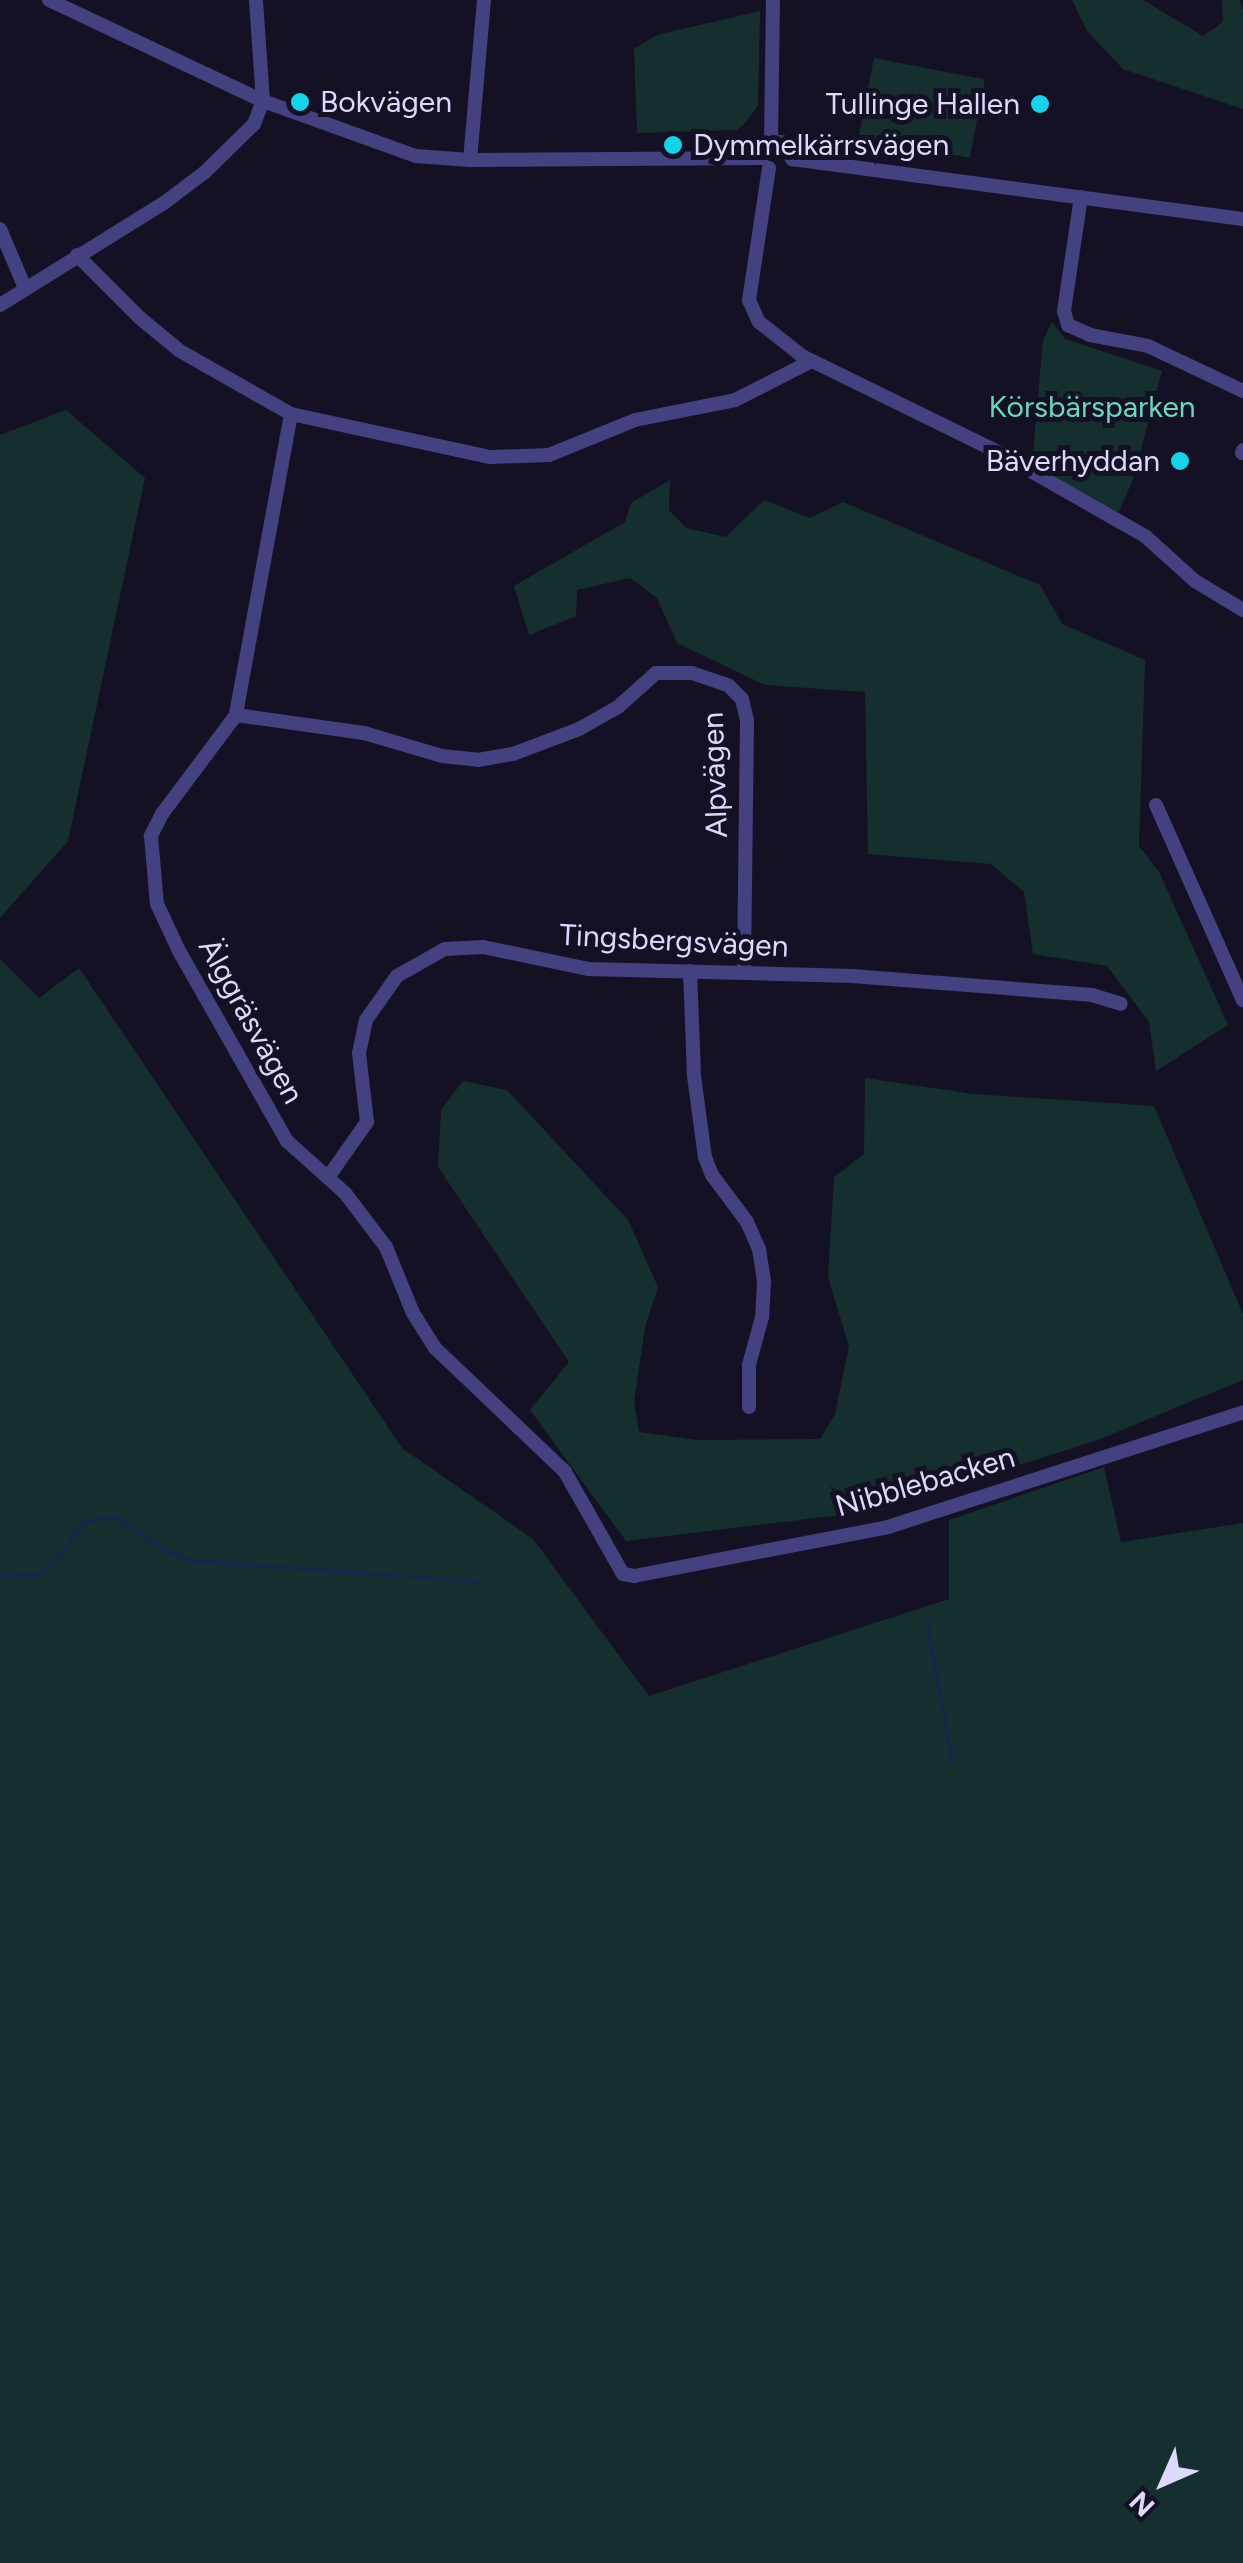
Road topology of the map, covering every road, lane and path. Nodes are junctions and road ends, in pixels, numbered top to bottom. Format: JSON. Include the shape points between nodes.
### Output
{"nodes":[{"id":1,"x":50,"y":0,"type":"edge"},
{"id":2,"x":256,"y":0,"type":"edge"},
{"id":3,"x":484,"y":0,"type":"edge"},
{"id":4,"x":773,"y":0,"type":"edge"},
{"id":5,"x":263,"y":101,"type":"junction"},
{"id":6,"x":772,"y":140,"type":"junction"},
{"id":7,"x":792,"y":158,"type":"junction"},
{"id":8,"x":470,"y":160,"type":"junction"},
{"id":9,"x":765,"y":163,"type":"junction"},
{"id":10,"x":1080,"y":197,"type":"junction"},
{"id":11,"x":1243,"y":219,"type":"edge"},
{"id":12,"x":0,"y":228,"type":"edge"},
{"id":13,"x":77,"y":255,"type":"junction"},
{"id":14,"x":25,"y":288,"type":"junction"},
{"id":15,"x":0,"y":304,"type":"edge"},
{"id":16,"x":807,"y":359,"type":"junction"},
{"id":17,"x":1243,"y":391,"type":"edge"},
{"id":18,"x":291,"y":414,"type":"junction"},
{"id":19,"x":1243,"y":610,"type":"edge"},
{"id":20,"x":236,"y":715,"type":"junction"},
{"id":21,"x":1156,"y":805,"type":"dead end"},
{"id":22,"x":690,"y":971,"type":"junction"},
{"id":23,"x":744,"y":972,"type":"junction"},
{"id":24,"x":1243,"y":1000,"type":"edge"},
{"id":25,"x":1121,"y":1004,"type":"dead end"},
{"id":26,"x":330,"y":1176,"type":"junction"},
{"id":27,"x":750,"y":1407,"type":"dead end"},
{"id":28,"x":1243,"y":1412,"type":"edge"},
{"id":29,"x":618,"y":1569,"type":"joint"}],
"edges":[{"from":1,"to":5,"type":"street"},
{"from":2,"to":5,"type":"street"},
{"from":3,"to":8,"type":"street"},
{"from":4,"to":6,"type":"street"},
{"from":5,"to":8,"type":"street","via":[[416,156]]},
{"from":5,"to":13,"type":"street","via":[[254,124],[205,172]]},
{"from":6,"to":7,"type":"street","via":[[786,143]]},
{"from":6,"to":9,"type":"street","via":[[763,148]]},
{"from":7,"to":9,"type":"street","via":[[784,168]]},
{"from":7,"to":10,"type":"street"},
{"from":8,"to":9,"type":"street"},
{"from":9,"to":16,"type":"street","via":[[749,300],[758,322]]},
{"from":10,"to":11,"type":"street"},
{"from":10,"to":17,"type":"street","via":[[1064,311],[1068,324],[1090,336],[1148,346]]},
{"from":12,"to":14,"type":"street"},
{"from":13,"to":14,"type":"street"},
{"from":13,"to":18,"type":"street","via":[[180,351]]},
{"from":14,"to":15,"type":"street"},
{"from":16,"to":18,"type":"street","via":[[735,400],[635,420],[571,449],[530,458],[490,458]]},
{"from":16,"to":19,"type":"street","via":[[1094,506],[1158,544],[1195,581]]},
{"from":18,"to":20,"type":"street","name":"Älggräsvägen"},
{"from":20,"to":23,"type":"street","name":"Alpvägen","via":[[364,733],[478,760],[579,729],[618,707],[656,673],[692,674],[729,686],[742,699],[747,720]]},
{"from":20,"to":26,"type":"street","name":"Älggräsvägen","via":[[151,836],[157,904],[287,1141]]},
{"from":21,"to":24,"type":"street"},
{"from":22,"to":23,"type":"street","name":"Tingsbergsvägen"},
{"from":22,"to":26,"type":"street","name":"Tingsbergsvägen","via":[[588,969],[472,947],[444,948],[420,959],[387,986],[366,1020],[359,1053],[367,1122]]},
{"from":22,"to":27,"type":"street","via":[[706,1157],[747,1222],[764,1282],[749,1365]]},
{"from":23,"to":25,"type":"street","name":"Tingsbergsvägen","via":[[1092,995]]},
{"from":26,"to":29,"type":"street","name":"Älggräsvägen","via":[[386,1247],[434,1348],[565,1472]]},
{"from":28,"to":29,"type":"street","name":"Nibblebacken","via":[[888,1527],[634,1576]]}]}
